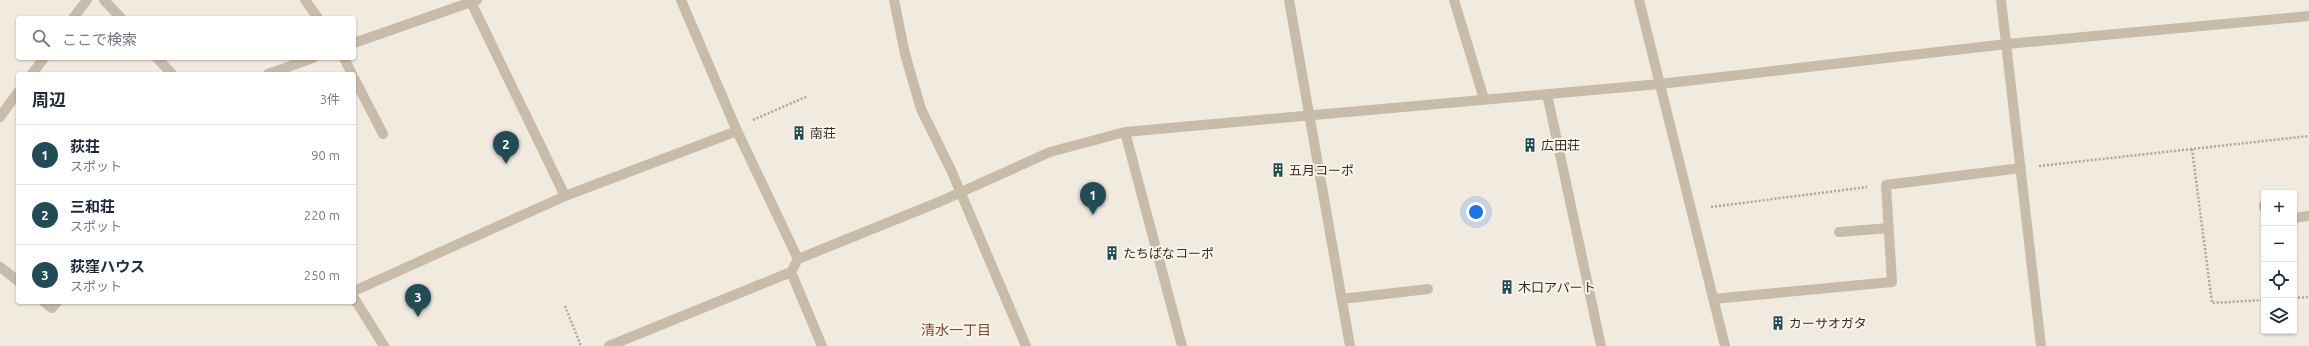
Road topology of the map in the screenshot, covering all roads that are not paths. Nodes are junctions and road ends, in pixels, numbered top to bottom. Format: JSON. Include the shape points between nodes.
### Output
{"nodes":[{"id":1,"x":87,"y":0,"type":"edge"},
{"id":2,"x":104,"y":0,"type":"edge"},
{"id":3,"x":305,"y":0,"type":"edge"},
{"id":4,"x":681,"y":0,"type":"edge"},
{"id":5,"x":894,"y":0,"type":"edge"},
{"id":6,"x":1289,"y":0,"type":"edge"},
{"id":7,"x":1454,"y":0,"type":"edge"},
{"id":8,"x":1639,"y":0,"type":"edge"},
{"id":9,"x":2001,"y":0,"type":"edge"},
{"id":10,"x":473,"y":1,"type":"edge"},
{"id":11,"x":75,"y":16,"type":"edge"},
{"id":12,"x":119,"y":16,"type":"edge"},
{"id":13,"x":317,"y":16,"type":"edge"},
{"id":14,"x":2309,"y":16,"type":"edge"},
{"id":15,"x":356,"y":42,"type":"edge"},
{"id":16,"x":2007,"y":44,"type":"junction"},
{"id":17,"x":42,"y":60,"type":"edge"},
{"id":18,"x":159,"y":60,"type":"edge"},
{"id":19,"x":307,"y":60,"type":"edge"},
{"id":20,"x":345,"y":60,"type":"edge"},
{"id":21,"x":34,"y":72,"type":"edge"},
{"id":22,"x":170,"y":72,"type":"edge"},
{"id":23,"x":274,"y":72,"type":"edge"},
{"id":24,"x":351,"y":72,"type":"edge"},
{"id":25,"x":356,"y":82,"type":"edge"},
{"id":26,"x":1660,"y":84,"type":"junction"},
{"id":27,"x":1547,"y":94,"type":"junction"},
{"id":28,"x":16,"y":95,"type":"edge"},
{"id":29,"x":1484,"y":99,"type":"junction"},
{"id":30,"x":1311,"y":115,"type":"junction"},
{"id":31,"x":0,"y":117,"type":"edge"},
{"id":32,"x":737,"y":130,"type":"junction"},
{"id":33,"x":1125,"y":132,"type":"junction"},
{"id":34,"x":383,"y":134,"type":"dead end"},
{"id":35,"x":2021,"y":168,"type":"junction"},
{"id":36,"x":960,"y":192,"type":"junction"},
{"id":37,"x":565,"y":196,"type":"junction"},
{"id":38,"x":2309,"y":216,"type":"edge"},
{"id":39,"x":2297,"y":218,"type":"edge"},
{"id":40,"x":1889,"y":228,"type":"junction"},
{"id":41,"x":1839,"y":232,"type":"dead end"},
{"id":42,"x":798,"y":259,"type":"junction"},
{"id":43,"x":0,"y":267,"type":"edge"},
{"id":44,"x":791,"y":272,"type":"junction"},
{"id":45,"x":16,"y":279,"type":"edge"},
{"id":46,"x":1428,"y":289,"type":"dead end"},
{"id":47,"x":356,"y":290,"type":"edge"},
{"id":48,"x":1342,"y":299,"type":"junction"},
{"id":49,"x":1713,"y":299,"type":"junction"},
{"id":50,"x":356,"y":301,"type":"edge"},
{"id":51,"x":384,"y":346,"type":"edge"},
{"id":52,"x":609,"y":346,"type":"edge"},
{"id":53,"x":822,"y":346,"type":"edge"},
{"id":54,"x":1026,"y":346,"type":"edge"},
{"id":55,"x":1182,"y":346,"type":"edge"},
{"id":56,"x":1350,"y":346,"type":"edge"},
{"id":57,"x":1601,"y":346,"type":"edge"},
{"id":58,"x":1725,"y":346,"type":"edge"},
{"id":59,"x":2041,"y":346,"type":"edge"}],
"edges":[{"from":1,"to":11,"type":"street"},
{"from":2,"to":12,"type":"street"},
{"from":3,"to":13,"type":"street"},
{"from":4,"to":32,"type":"street"},
{"from":5,"to":36,"type":"street","via":[[905,54],[921,109]]},
{"from":6,"to":30,"type":"street"},
{"from":7,"to":29,"type":"street"},
{"from":8,"to":26,"type":"street"},
{"from":9,"to":16,"type":"street"},
{"from":10,"to":15,"type":"street"},
{"from":10,"to":37,"type":"street"},
{"from":14,"to":16,"type":"street"},
{"from":16,"to":26,"type":"street"},
{"from":16,"to":35,"type":"street"},
{"from":17,"to":21,"type":"street"},
{"from":18,"to":22,"type":"street"},
{"from":19,"to":23,"type":"street"},
{"from":20,"to":24,"type":"street"},
{"from":25,"to":34,"type":"street"},
{"from":26,"to":27,"type":"street"},
{"from":26,"to":49,"type":"street"},
{"from":27,"to":29,"type":"street"},
{"from":27,"to":57,"type":"street"},
{"from":28,"to":31,"type":"street"},
{"from":29,"to":30,"type":"street"},
{"from":30,"to":33,"type":"street"},
{"from":30,"to":48,"type":"street"},
{"from":32,"to":37,"type":"street"},
{"from":32,"to":42,"type":"street"},
{"from":33,"to":36,"type":"street","via":[[1050,152]]},
{"from":33,"to":55,"type":"street"},
{"from":35,"to":40,"type":"street","via":[[1886,184]]},
{"from":35,"to":59,"type":"street"},
{"from":36,"to":42,"type":"street"},
{"from":36,"to":54,"type":"street"},
{"from":37,"to":47,"type":"street"},
{"from":38,"to":39,"type":"street"},
{"from":40,"to":41,"type":"street"},
{"from":40,"to":49,"type":"street","via":[[1892,282]]},
{"from":42,"to":44,"type":"street"},
{"from":43,"to":45,"type":"street"},
{"from":44,"to":52,"type":"street"},
{"from":44,"to":53,"type":"street"},
{"from":46,"to":48,"type":"street"},
{"from":48,"to":56,"type":"street"},
{"from":49,"to":58,"type":"street"},
{"from":50,"to":51,"type":"street"}]}
